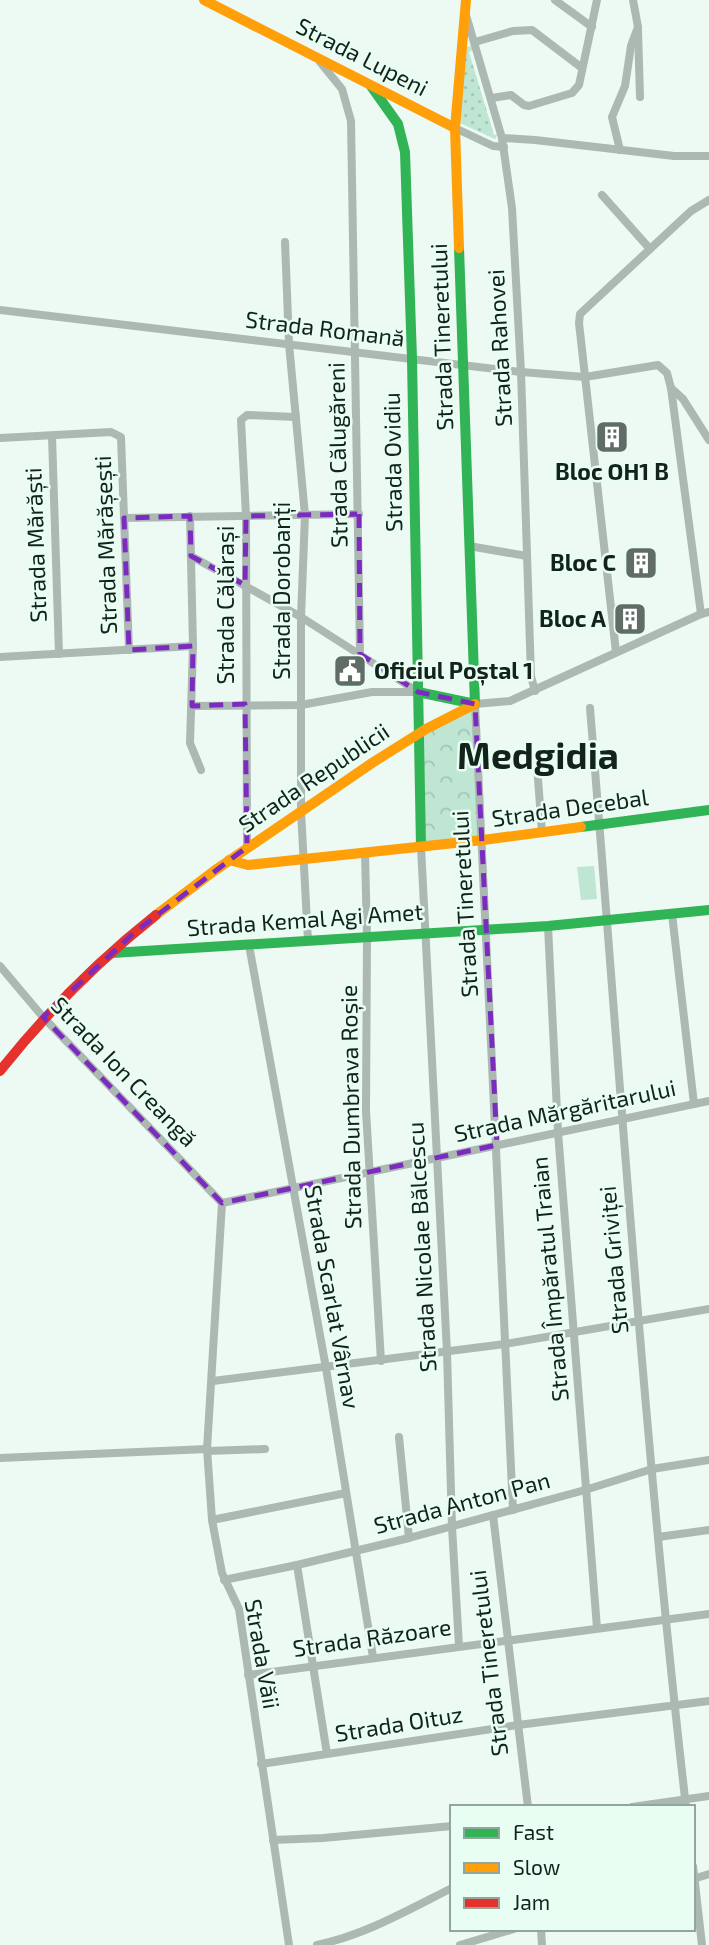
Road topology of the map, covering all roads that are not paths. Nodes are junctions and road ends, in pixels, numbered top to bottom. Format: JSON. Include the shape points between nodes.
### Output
{"nodes":[{"id":1,"x":204,"y":0,"type":"edge"},
{"id":2,"x":555,"y":0,"type":"edge"},
{"id":3,"x":597,"y":0,"type":"edge"},
{"id":4,"x":633,"y":0,"type":"edge"},
{"id":5,"x":465,"y":5,"type":"edge"},
{"id":6,"x":592,"y":27,"type":"junction"},
{"id":7,"x":638,"y":27,"type":"junction"},
{"id":8,"x":475,"y":42,"type":"junction"},
{"id":9,"x":314,"y":57,"type":"junction"},
{"id":10,"x":582,"y":68,"type":"junction"},
{"id":11,"x":371,"y":86,"type":"junction"},
{"id":12,"x":640,"y":97,"type":"dead end"},
{"id":13,"x":492,"y":98,"type":"junction"},
{"id":14,"x":455,"y":128,"type":"junction"},
{"id":15,"x":503,"y":143,"type":"junction"},
{"id":16,"x":620,"y":150,"type":"junction"},
{"id":17,"x":709,"y":156,"type":"edge"},
{"id":18,"x":602,"y":195,"type":"dead end"},
{"id":19,"x":709,"y":200,"type":"edge"},
{"id":20,"x":285,"y":242,"type":"dead end"},
{"id":21,"x":650,"y":249,"type":"junction"},
{"id":22,"x":0,"y":310,"type":"edge"},
{"id":23,"x":289,"y":344,"type":"junction"},
{"id":24,"x":354,"y":351,"type":"junction"},
{"id":25,"x":412,"y":359,"type":"junction"},
{"id":26,"x":464,"y":366,"type":"junction"},
{"id":27,"x":521,"y":372,"type":"junction"},
{"id":28,"x":585,"y":377,"type":"junction"},
{"id":29,"x":671,"y":388,"type":"junction"},
{"id":30,"x":296,"y":417,"type":"junction"},
{"id":31,"x":52,"y":436,"type":"junction"},
{"id":32,"x":0,"y":438,"type":"edge"},
{"id":33,"x":709,"y":440,"type":"edge"},
{"id":34,"x":359,"y":514,"type":"junction"},
{"id":35,"x":305,"y":515,"type":"junction"},
{"id":36,"x":190,"y":516,"type":"junction"},
{"id":37,"x":246,"y":516,"type":"junction"},
{"id":38,"x":124,"y":518,"type":"junction"},
{"id":39,"x":469,"y":546,"type":"junction"},
{"id":40,"x":191,"y":556,"type":"junction"},
{"id":41,"x":527,"y":556,"type":"junction"},
{"id":42,"x":245,"y":585,"type":"junction"},
{"id":43,"x":705,"y":613,"type":"edge"},
{"id":44,"x":301,"y":617,"type":"junction"},
{"id":45,"x":193,"y":646,"type":"junction"},
{"id":46,"x":129,"y":650,"type":"junction"},
{"id":47,"x":616,"y":652,"type":"junction"},
{"id":48,"x":59,"y":654,"type":"junction"},
{"id":49,"x":360,"y":654,"type":"junction"},
{"id":50,"x":0,"y":657,"type":"edge"},
{"id":51,"x":418,"y":674,"type":"junction"},
{"id":52,"x":401,"y":680,"type":"junction"},
{"id":53,"x":535,"y":691,"type":"junction"},
{"id":54,"x":418,"y":692,"type":"junction"},
{"id":55,"x":245,"y":704,"type":"junction"},
{"id":56,"x":475,"y":704,"type":"junction"},
{"id":57,"x":301,"y":705,"type":"junction"},
{"id":58,"x":192,"y":706,"type":"junction"},
{"id":59,"x":590,"y":708,"type":"dead end"},
{"id":60,"x":419,"y":733,"type":"junction"},
{"id":61,"x":537,"y":765,"type":"dead end"},
{"id":62,"x":201,"y":770,"type":"dead end"},
{"id":63,"x":709,"y":810,"type":"edge"},
{"id":64,"x":301,"y":811,"type":"junction"},
{"id":65,"x":600,"y":826,"type":"junction"},
{"id":66,"x":542,"y":833,"type":"junction"},
{"id":67,"x":483,"y":840,"type":"junction"},
{"id":68,"x":247,"y":847,"type":"junction"},
{"id":69,"x":421,"y":847,"type":"junction"},
{"id":70,"x":365,"y":853,"type":"junction"},
{"id":71,"x":304,"y":859,"type":"junction"},
{"id":72,"x":229,"y":860,"type":"junction"},
{"id":73,"x":709,"y":910,"type":"edge"},
{"id":74,"x":672,"y":914,"type":"junction"},
{"id":75,"x":607,"y":921,"type":"junction"},
{"id":76,"x":548,"y":926,"type":"junction"},
{"id":77,"x":487,"y":930,"type":"junction"},
{"id":78,"x":426,"y":934,"type":"junction"},
{"id":79,"x":368,"y":938,"type":"junction"},
{"id":80,"x":309,"y":941,"type":"junction"},
{"id":81,"x":249,"y":945,"type":"junction"},
{"id":82,"x":112,"y":953,"type":"junction"},
{"id":83,"x":0,"y":966,"type":"edge"},
{"id":84,"x":43,"y":1017,"type":"junction"},
{"id":85,"x":0,"y":1071,"type":"edge"},
{"id":86,"x":709,"y":1101,"type":"edge"},
{"id":87,"x":694,"y":1104,"type":"junction"},
{"id":88,"x":621,"y":1119,"type":"junction"},
{"id":89,"x":558,"y":1132,"type":"junction"},
{"id":90,"x":497,"y":1145,"type":"junction"},
{"id":91,"x":438,"y":1157,"type":"junction"},
{"id":92,"x":368,"y":1171,"type":"junction"},
{"id":93,"x":294,"y":1187,"type":"junction"},
{"id":94,"x":222,"y":1203,"type":"junction"},
{"id":95,"x":709,"y":1309,"type":"edge"},
{"id":96,"x":638,"y":1321,"type":"junction"},
{"id":97,"x":574,"y":1332,"type":"junction"},
{"id":98,"x":505,"y":1344,"type":"junction"},
{"id":99,"x":447,"y":1352,"type":"junction"},
{"id":100,"x":381,"y":1361,"type":"junction"},
{"id":101,"x":326,"y":1368,"type":"junction"},
{"id":102,"x":213,"y":1381,"type":"junction"},
{"id":103,"x":399,"y":1437,"type":"dead end"},
{"id":104,"x":265,"y":1449,"type":"dead end"},
{"id":105,"x":207,"y":1450,"type":"junction"},
{"id":106,"x":0,"y":1458,"type":"edge"},
{"id":107,"x":709,"y":1460,"type":"edge"},
{"id":108,"x":652,"y":1469,"type":"junction"},
{"id":109,"x":585,"y":1490,"type":"junction"},
{"id":110,"x":346,"y":1493,"type":"junction"},
{"id":111,"x":513,"y":1510,"type":"junction"},
{"id":112,"x":493,"y":1515,"type":"junction"},
{"id":113,"x":212,"y":1520,"type":"junction"},
{"id":114,"x":452,"y":1527,"type":"junction"},
{"id":115,"x":709,"y":1530,"type":"edge"},
{"id":116,"x":658,"y":1537,"type":"junction"},
{"id":117,"x":409,"y":1538,"type":"junction"},
{"id":118,"x":356,"y":1552,"type":"junction"},
{"id":119,"x":297,"y":1565,"type":"junction"},
{"id":120,"x":224,"y":1580,"type":"junction"},
{"id":121,"x":709,"y":1614,"type":"edge"},
{"id":122,"x":665,"y":1619,"type":"junction"},
{"id":123,"x":597,"y":1628,"type":"junction"},
{"id":124,"x":508,"y":1639,"type":"junction"},
{"id":125,"x":459,"y":1646,"type":"junction"},
{"id":126,"x":373,"y":1657,"type":"junction"},
{"id":127,"x":313,"y":1665,"type":"junction"},
{"id":128,"x":248,"y":1675,"type":"junction"},
{"id":129,"x":709,"y":1701,"type":"edge"},
{"id":130,"x":674,"y":1705,"type":"junction"},
{"id":131,"x":518,"y":1725,"type":"junction"},
{"id":132,"x":327,"y":1754,"type":"junction"},
{"id":133,"x":261,"y":1764,"type":"junction"},
{"id":134,"x":709,"y":1796,"type":"edge"},
{"id":135,"x":686,"y":1804,"type":"edge"},
{"id":136,"x":528,"y":1805,"type":"edge"},
{"id":137,"x":668,"y":1805,"type":"edge"},
{"id":138,"x":450,"y":1826,"type":"edge"},
{"id":139,"x":273,"y":1840,"type":"junction"},
{"id":140,"x":695,"y":1886,"type":"edge"},
{"id":141,"x":450,"y":1889,"type":"edge"},
{"id":142,"x":507,"y":1931,"type":"edge"},
{"id":143,"x":289,"y":1945,"type":"edge"},
{"id":144,"x":317,"y":1945,"type":"edge"},
{"id":145,"x":460,"y":1945,"type":"edge"},
{"id":146,"x":702,"y":1945,"type":"edge"}],
"edges":[{"from":1,"to":9,"type":"main road","name":"Strada Lupeni"},
{"from":2,"to":6,"type":"street"},
{"from":3,"to":6,"type":"street"},
{"from":4,"to":7,"type":"street"},
{"from":5,"to":8,"type":"street","name":"Strada Rahovei"},
{"from":5,"to":14,"type":"main road","name":"Strada Tineretului"},
{"from":6,"to":10,"type":"street"},
{"from":7,"to":12,"type":"street"},
{"from":7,"to":16,"type":"street","via":[[625,86],[612,117]]},
{"from":8,"to":10,"type":"street","via":[[532,30]]},
{"from":8,"to":13,"type":"street","name":"Strada Rahovei"},
{"from":9,"to":11,"type":"main road","name":"Strada Lupeni"},
{"from":9,"to":24,"type":"street","name":"Strada Călugăreni","via":[[342,89],[351,121]]},
{"from":10,"to":13,"type":"street","via":[[579,85],[572,93],[537,105],[524,105],[511,95]]},
{"from":11,"to":14,"type":"main road","name":"Strada Lupeni"},
{"from":11,"to":25,"type":"main road","name":"Strada Ovidiu","via":[[394,118],[405,144]]},
{"from":13,"to":15,"type":"street","name":"Strada Rahovei"},
{"from":14,"to":15,"type":"street","name":"Strada Lupeni","via":[[493,146]]},
{"from":14,"to":26,"type":"main road","name":"Strada Tineretului"},
{"from":15,"to":16,"type":"street","name":"Strada Lupeni","via":[[535,139]]},
{"from":15,"to":27,"type":"street","name":"Strada Rahovei","via":[[512,208]]},
{"from":16,"to":17,"type":"street","name":"Strada Lupeni"},
{"from":18,"to":21,"type":"street"},
{"from":19,"to":21,"type":"street","via":[[696,206]]},
{"from":20,"to":23,"type":"street","name":"Strada Dorobanți"},
{"from":21,"to":28,"type":"street","via":[[580,314]]},
{"from":22,"to":23,"type":"street","name":"Strada Romană"},
{"from":23,"to":24,"type":"street","name":"Strada Romană"},
{"from":23,"to":30,"type":"street","name":"Strada Dorobanți"},
{"from":24,"to":25,"type":"street","name":"Strada Romană"},
{"from":24,"to":34,"type":"street","name":"Strada Călugăreni"},
{"from":25,"to":26,"type":"street","name":"Strada Romană"},
{"from":25,"to":51,"type":"main road","name":"Strada Ovidiu"},
{"from":26,"to":27,"type":"street","name":"Strada Romană"},
{"from":26,"to":39,"type":"main road","name":"Strada Tineretului"},
{"from":27,"to":28,"type":"street","name":"Strada Romană"},
{"from":27,"to":41,"type":"street","name":"Strada Rahovei"},
{"from":28,"to":29,"type":"street","name":"Strada Romană","via":[[658,365],[664,367]]},
{"from":28,"to":47,"type":"street"},
{"from":29,"to":33,"type":"street"},
{"from":29,"to":43,"type":"street"},
{"from":30,"to":35,"type":"street","name":"Strada Dorobanți"},
{"from":30,"to":37,"type":"street","name":"Strada Călărași","via":[[247,415],[241,420]]},
{"from":31,"to":32,"type":"street"},
{"from":31,"to":38,"type":"street","name":"Strada Mărășești","via":[[115,432],[122,440]]},
{"from":31,"to":48,"type":"street","name":"Strada Mărăști"},
{"from":34,"to":35,"type":"street"},
{"from":34,"to":49,"type":"street","name":"Strada Călugăreni"},
{"from":35,"to":37,"type":"street"},
{"from":35,"to":44,"type":"street","name":"Strada Dorobanți"},
{"from":36,"to":37,"type":"street"},
{"from":36,"to":38,"type":"street"},
{"from":36,"to":40,"type":"street"},
{"from":37,"to":42,"type":"street","name":"Strada Călărași"},
{"from":38,"to":46,"type":"street","name":"Strada Mărășești"},
{"from":39,"to":41,"type":"street"},
{"from":39,"to":56,"type":"main road","name":"Strada Tineretului"},
{"from":40,"to":42,"type":"street"},
{"from":40,"to":45,"type":"street"},
{"from":41,"to":53,"type":"street","name":"Strada Rahovei"},
{"from":42,"to":44,"type":"street"},
{"from":42,"to":55,"type":"street","name":"Strada Călărași"},
{"from":43,"to":47,"type":"street","name":"Strada Republicii"},
{"from":44,"to":49,"type":"street"},
{"from":44,"to":57,"type":"street","name":"Strada Dorobanți"},
{"from":45,"to":46,"type":"street"},
{"from":45,"to":58,"type":"street"},
{"from":46,"to":48,"type":"street"},
{"from":47,"to":53,"type":"street","name":"Strada Republicii"},
{"from":48,"to":50,"type":"street"},
{"from":49,"to":52,"type":"street"},
{"from":51,"to":52,"type":"street"},
{"from":51,"to":54,"type":"main road","name":"Strada Ovidiu"},
{"from":52,"to":54,"type":"street"},
{"from":53,"to":56,"type":"street","name":"Strada Republicii","via":[[504,703]]},
{"from":54,"to":56,"type":"main road"},
{"from":54,"to":57,"type":"street","via":[[379,691]]},
{"from":54,"to":60,"type":"main road","name":"Strada Ovidiu"},
{"from":55,"to":57,"type":"street"},
{"from":55,"to":58,"type":"street"},
{"from":55,"to":68,"type":"street","name":"Strada Călărași"},
{"from":56,"to":60,"type":"main road","name":"Strada Republicii"},
{"from":56,"to":67,"type":"street","name":"Strada Tineretului"},
{"from":57,"to":64,"type":"street","name":"Strada Dorobanți"},
{"from":58,"to":62,"type":"street","via":[[190,743]]},
{"from":59,"to":65,"type":"street","name":"Strada Griviței"},
{"from":60,"to":64,"type":"main road","name":"Strada Republicii"},
{"from":60,"to":69,"type":"main road","name":"Strada Ovidiu"},
{"from":61,"to":66,"type":"street"},
{"from":63,"to":65,"type":"main road","name":"Strada Decebal"},
{"from":64,"to":68,"type":"main road","name":"Strada Republicii"},
{"from":64,"to":71,"type":"street","name":"Strada Dorobanți"},
{"from":65,"to":66,"type":"main road","name":"Strada Decebal"},
{"from":65,"to":75,"type":"street","name":"Strada Griviței"},
{"from":66,"to":67,"type":"main road","name":"Strada Decebal"},
{"from":67,"to":69,"type":"main road","name":"Strada Decebal"},
{"from":67,"to":77,"type":"street","name":"Strada Tineretului"},
{"from":68,"to":72,"type":"main road","name":"Strada Republicii"},
{"from":69,"to":70,"type":"main road","name":"Strada Decebal"},
{"from":69,"to":78,"type":"street","name":"Strada Nicolae Bălcescu"},
{"from":70,"to":71,"type":"main road","name":"Strada Decebal"},
{"from":70,"to":79,"type":"street","name":"Strada Dumbrava Roșie"},
{"from":71,"to":72,"type":"main road","name":"Strada Decebal","via":[[248,865]]},
{"from":71,"to":80,"type":"street","name":"Strada Dorobanți"},
{"from":72,"to":82,"type":"main road","name":"Strada Republicii"},
{"from":73,"to":74,"type":"main road","name":"Strada Kemal Agi Amet"},
{"from":74,"to":75,"type":"main road","name":"Strada Kemal Agi Amet"},
{"from":74,"to":87,"type":"street"},
{"from":75,"to":76,"type":"main road","name":"Strada Kemal Agi Amet"},
{"from":75,"to":88,"type":"street","name":"Strada Griviței"},
{"from":76,"to":77,"type":"main road","name":"Strada Kemal Agi Amet"},
{"from":76,"to":89,"type":"street","name":"Strada Împăratul Traian"},
{"from":77,"to":78,"type":"main road","name":"Strada Kemal Agi Amet"},
{"from":77,"to":90,"type":"street","name":"Strada Tineretului"},
{"from":78,"to":79,"type":"main road","name":"Strada Kemal Agi Amet"},
{"from":78,"to":91,"type":"street","name":"Strada Nicolae Bălcescu"},
{"from":79,"to":80,"type":"main road","name":"Strada Kemal Agi Amet"},
{"from":79,"to":92,"type":"street","name":"Strada Dumbrava Roșie"},
{"from":80,"to":81,"type":"main road","name":"Strada Kemal Agi Amet"},
{"from":81,"to":82,"type":"main road","name":"Strada Kemal Agi Amet"},
{"from":81,"to":93,"type":"street","name":"Strada Scarlat Vârnav"},
{"from":82,"to":84,"type":"main road","name":"Strada Republicii"},
{"from":83,"to":84,"type":"street","name":"Strada Ion Creangă"},
{"from":84,"to":85,"type":"main road","name":"Strada Republicii"},
{"from":84,"to":94,"type":"street","name":"Strada Ion Creangă"},
{"from":86,"to":87,"type":"street","name":"Strada Mărgăritarului"},
{"from":87,"to":88,"type":"street","name":"Strada Mărgăritarului"},
{"from":88,"to":89,"type":"street","name":"Strada Mărgăritarului"},
{"from":88,"to":96,"type":"street","name":"Strada Griviței"},
{"from":89,"to":90,"type":"street","name":"Strada Mărgăritarului"},
{"from":89,"to":97,"type":"street","name":"Strada Împăratul Traian"},
{"from":90,"to":91,"type":"street","name":"Strada Mărgăritarului"},
{"from":90,"to":98,"type":"street","name":"Strada Tineretului"},
{"from":91,"to":92,"type":"street","name":"Strada Mărgăritarului"},
{"from":91,"to":99,"type":"street","name":"Strada Nicolae Bălcescu"},
{"from":92,"to":93,"type":"street","name":"Strada Mărgăritarului"},
{"from":92,"to":100,"type":"street","name":"Strada Dumbrava Roșie"},
{"from":93,"to":94,"type":"street","name":"Strada Mărgăritarului"},
{"from":93,"to":101,"type":"street","name":"Strada Scarlat Vârnav"},
{"from":94,"to":102,"type":"street","name":"Strada Văii"},
{"from":95,"to":96,"type":"street"},
{"from":96,"to":97,"type":"street"},
{"from":96,"to":108,"type":"street","name":"Strada Griviței"},
{"from":97,"to":98,"type":"street"},
{"from":97,"to":109,"type":"street","name":"Strada Împăratul Traian"},
{"from":98,"to":99,"type":"street"},
{"from":98,"to":111,"type":"street","name":"Strada Tineretului"},
{"from":99,"to":100,"type":"street"},
{"from":99,"to":114,"type":"street","name":"Strada Nicolae Bălcescu"},
{"from":100,"to":101,"type":"street"},
{"from":101,"to":102,"type":"street"},
{"from":101,"to":110,"type":"street","name":"Strada Scarlat Vârnav"},
{"from":102,"to":105,"type":"street","name":"Strada Văii"},
{"from":103,"to":117,"type":"street"},
{"from":104,"to":105,"type":"street"},
{"from":105,"to":106,"type":"street"},
{"from":105,"to":113,"type":"street","name":"Strada Văii"},
{"from":107,"to":108,"type":"street","name":"Strada Anton Pan"},
{"from":108,"to":109,"type":"street","name":"Strada Anton Pan"},
{"from":108,"to":116,"type":"street","name":"Strada Griviței"},
{"from":109,"to":111,"type":"street","name":"Strada Anton Pan"},
{"from":109,"to":123,"type":"street","name":"Strada Împăratul Traian"},
{"from":110,"to":113,"type":"street"},
{"from":110,"to":118,"type":"street","name":"Strada Scarlat Vârnav"},
{"from":111,"to":112,"type":"street","name":"Strada Anton Pan"},
{"from":112,"to":114,"type":"street","name":"Strada Anton Pan"},
{"from":112,"to":124,"type":"street","name":"Strada Tineretului"},
{"from":113,"to":120,"type":"street","name":"Strada Văii"},
{"from":114,"to":117,"type":"street","name":"Strada Anton Pan"},
{"from":114,"to":125,"type":"street","name":"Strada Nicolae Bălcescu"},
{"from":115,"to":116,"type":"street"},
{"from":116,"to":122,"type":"street","name":"Strada Griviței"},
{"from":117,"to":118,"type":"street","name":"Strada Anton Pan"},
{"from":118,"to":119,"type":"street","name":"Strada Anton Pan"},
{"from":118,"to":126,"type":"street","name":"Strada Scarlat Vârnav"},
{"from":119,"to":120,"type":"street","name":"Strada Anton Pan"},
{"from":119,"to":127,"type":"street"},
{"from":120,"to":128,"type":"street","name":"Strada Văii","via":[[239,1609]]},
{"from":121,"to":122,"type":"street","name":"Strada Răzoare"},
{"from":122,"to":123,"type":"street","name":"Strada Răzoare"},
{"from":122,"to":130,"type":"street","name":"Strada Griviței"},
{"from":123,"to":124,"type":"street","name":"Strada Răzoare"},
{"from":124,"to":125,"type":"street","name":"Strada Răzoare"},
{"from":124,"to":131,"type":"street","name":"Strada Tineretului"},
{"from":125,"to":126,"type":"street","name":"Strada Răzoare"},
{"from":126,"to":127,"type":"street","name":"Strada Răzoare"},
{"from":127,"to":128,"type":"street","name":"Strada Răzoare"},
{"from":127,"to":132,"type":"street"},
{"from":128,"to":133,"type":"street","name":"Strada Văii"},
{"from":129,"to":130,"type":"street","name":"Strada Oituz"},
{"from":130,"to":131,"type":"street","name":"Strada Oituz"},
{"from":130,"to":135,"type":"street","name":"Strada Griviței"},
{"from":131,"to":132,"type":"street","name":"Strada Oituz"},
{"from":131,"to":136,"type":"street","name":"Strada Tineretului"},
{"from":132,"to":133,"type":"street","name":"Strada Oituz"},
{"from":133,"to":139,"type":"street","name":"Strada Văii"},
{"from":134,"to":135,"type":"street"},
{"from":135,"to":137,"type":"street"},
{"from":138,"to":139,"type":"street"},
{"from":139,"to":143,"type":"street","name":"Strada Văii"},
{"from":140,"to":146,"type":"street"},
{"from":141,"to":144,"type":"street","via":[[386,1921]]},
{"from":142,"to":145,"type":"street"}]}
